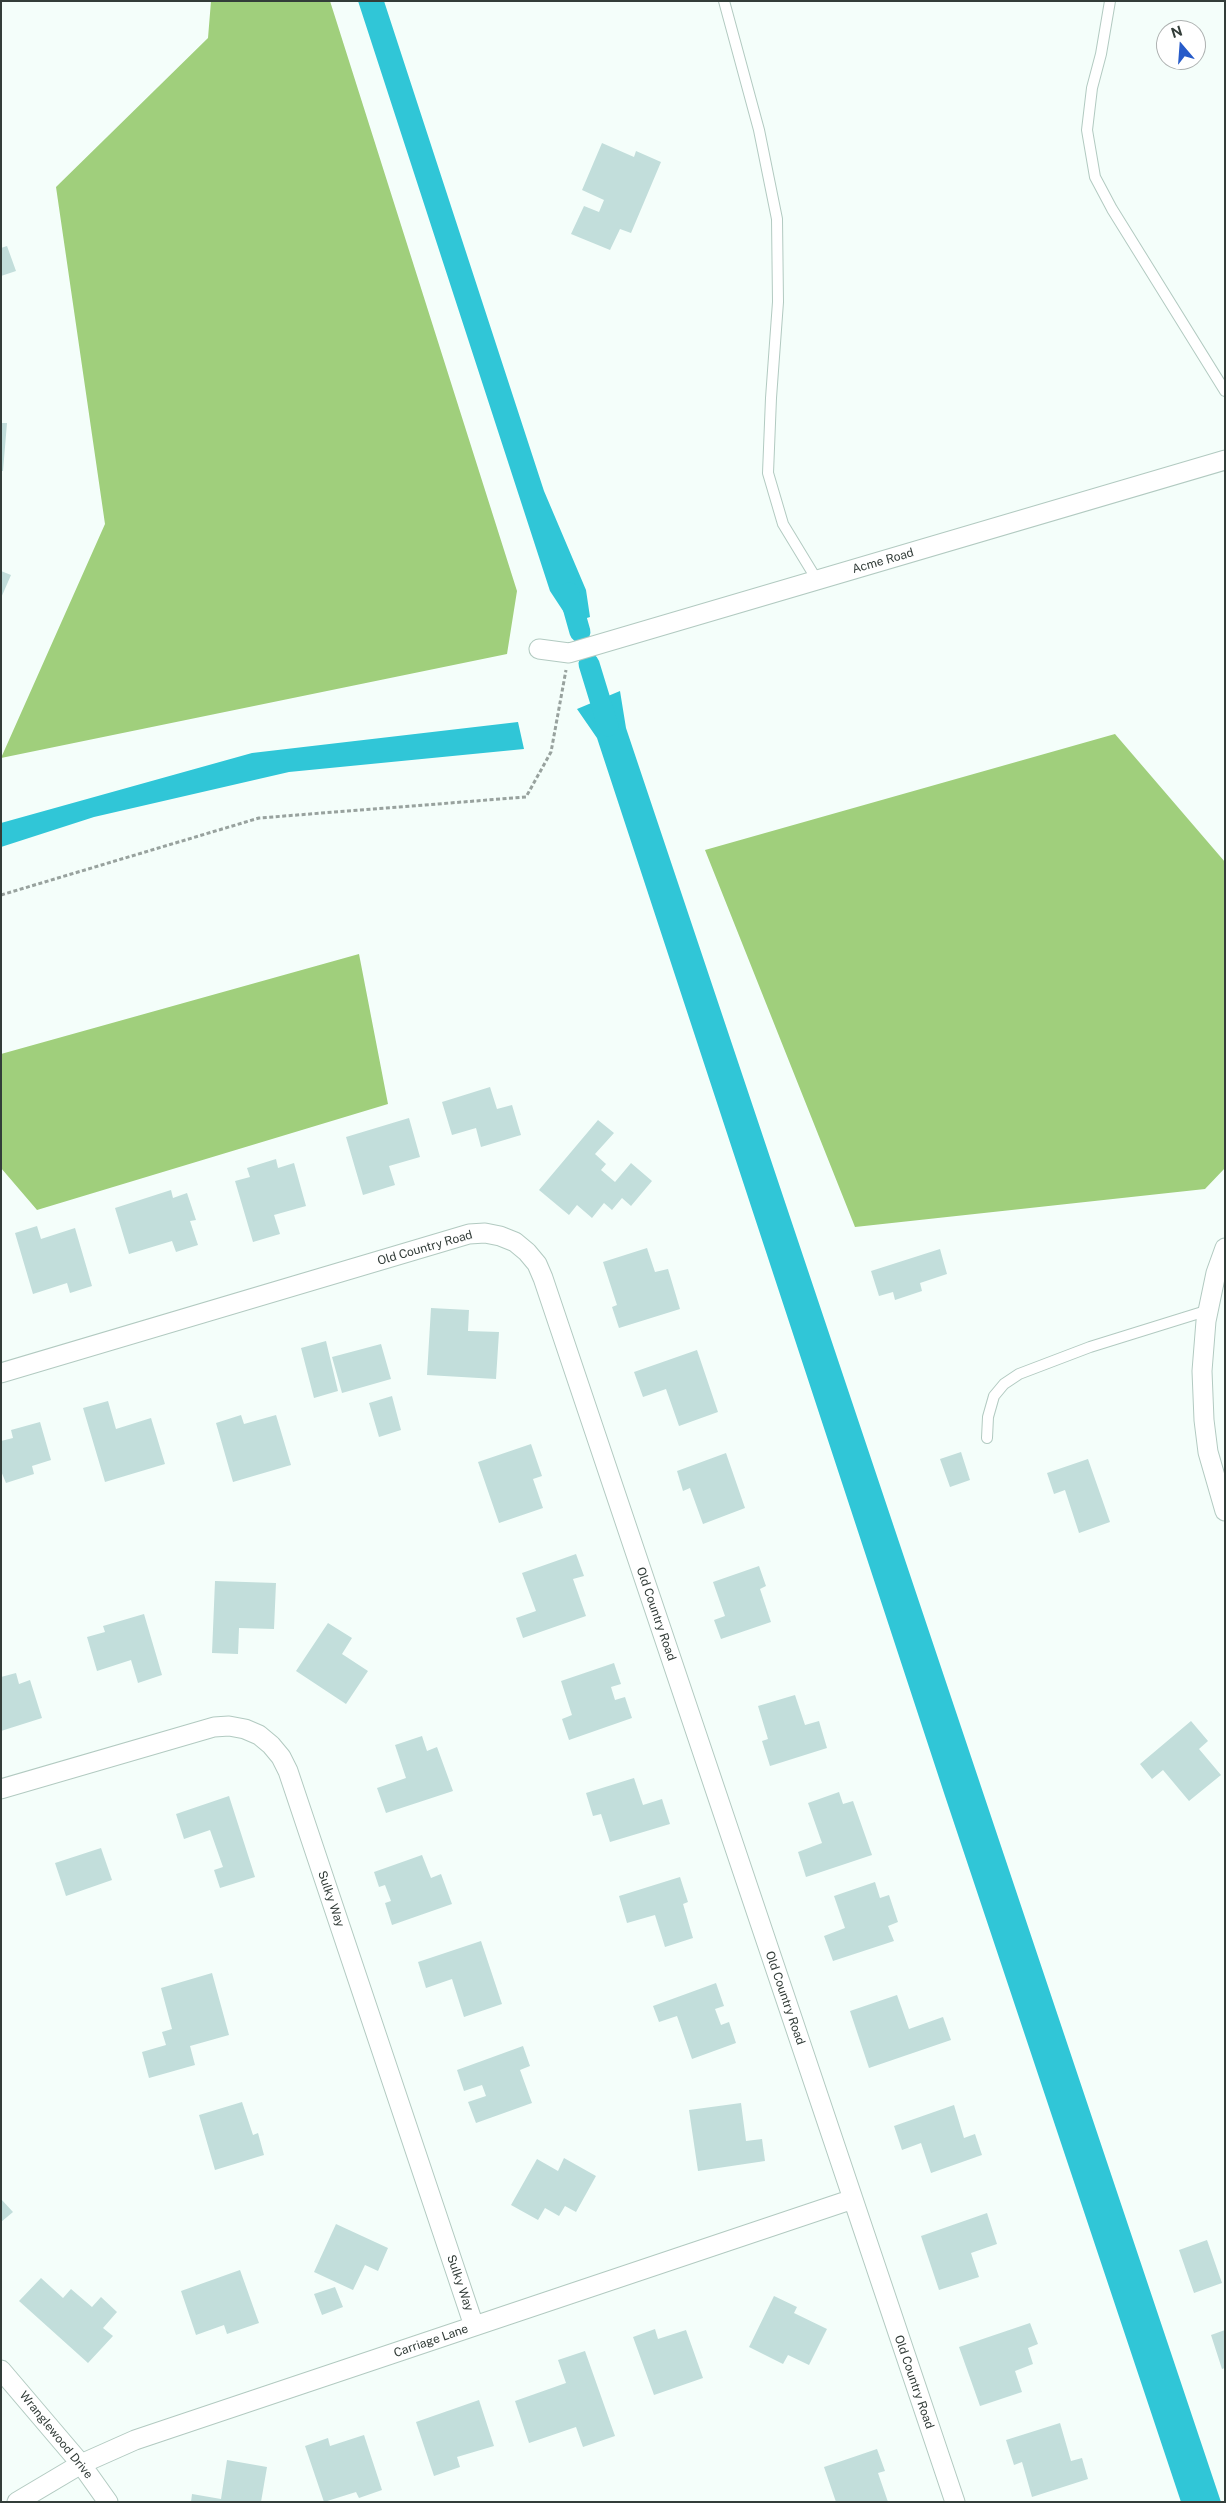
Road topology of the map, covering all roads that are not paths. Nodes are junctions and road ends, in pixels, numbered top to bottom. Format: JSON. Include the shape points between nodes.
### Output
{"nodes":[{"id":1,"x":724,"y":1,"type":"edge"},
{"id":2,"x":1110,"y":1,"type":"edge"},
{"id":3,"x":1225,"y":391,"type":"edge"},
{"id":4,"x":1225,"y":460,"type":"edge"},
{"id":5,"x":817,"y":580,"type":"junction"},
{"id":6,"x":540,"y":649,"type":"dead end"},
{"id":7,"x":1225,"y":1248,"type":"edge"},
{"id":8,"x":1208,"y":1310,"type":"junction"},
{"id":9,"x":1,"y":1373,"type":"edge"},
{"id":10,"x":987,"y":1438,"type":"dead end"},
{"id":11,"x":1225,"y":1511,"type":"edge"},
{"id":12,"x":1,"y":1789,"type":"edge"},
{"id":13,"x":853,"y":2199,"type":"junction"},
{"id":14,"x":474,"y":2326,"type":"junction"},
{"id":15,"x":1,"y":2370,"type":"edge"},
{"id":16,"x":81,"y":2464,"type":"junction"},
{"id":17,"x":17,"y":2502,"type":"edge"},
{"id":18,"x":108,"y":2502,"type":"edge"},
{"id":19,"x":955,"y":2502,"type":"edge"}],
"edges":[{"from":1,"to":5,"type":"lane","via":[[759,130],[777,219],[778,302],[768,472],[782,524]]},
{"from":2,"to":3,"type":"lane","via":[[1087,130],[1095,177]]},
{"from":4,"to":5,"type":"street","name":"Acme Road"},
{"from":5,"to":6,"type":"street","name":"Acme Road","via":[[569,652]]},
{"from":7,"to":8,"type":"street"},
{"from":8,"to":10,"type":"lane","via":[[1090,1347],[1019,1374],[994,1396]]},
{"from":8,"to":11,"type":"street","via":[[1202,1371],[1204,1420],[1208,1452]]},
{"from":9,"to":13,"type":"street","name":"Old Country Road","via":[[469,1234],[500,1236],[527,1252],[537,1264],[547,1287]]},
{"from":12,"to":14,"type":"street","name":"Sulky Way","via":[[214,1727],[245,1729],[271,1745],[288,1771]]},
{"from":13,"to":14,"type":"street","name":"Carriage Lane"},
{"from":13,"to":19,"type":"street","name":"Old Country Road"},
{"from":14,"to":16,"type":"street","name":"Carriage Lane","via":[[135,2440]]},
{"from":15,"to":16,"type":"street","name":"Wranglewood Drive"},
{"from":16,"to":17,"type":"street","name":"Carriage Lane"},
{"from":16,"to":18,"type":"street","name":"Wranglewood Drive"}]}
